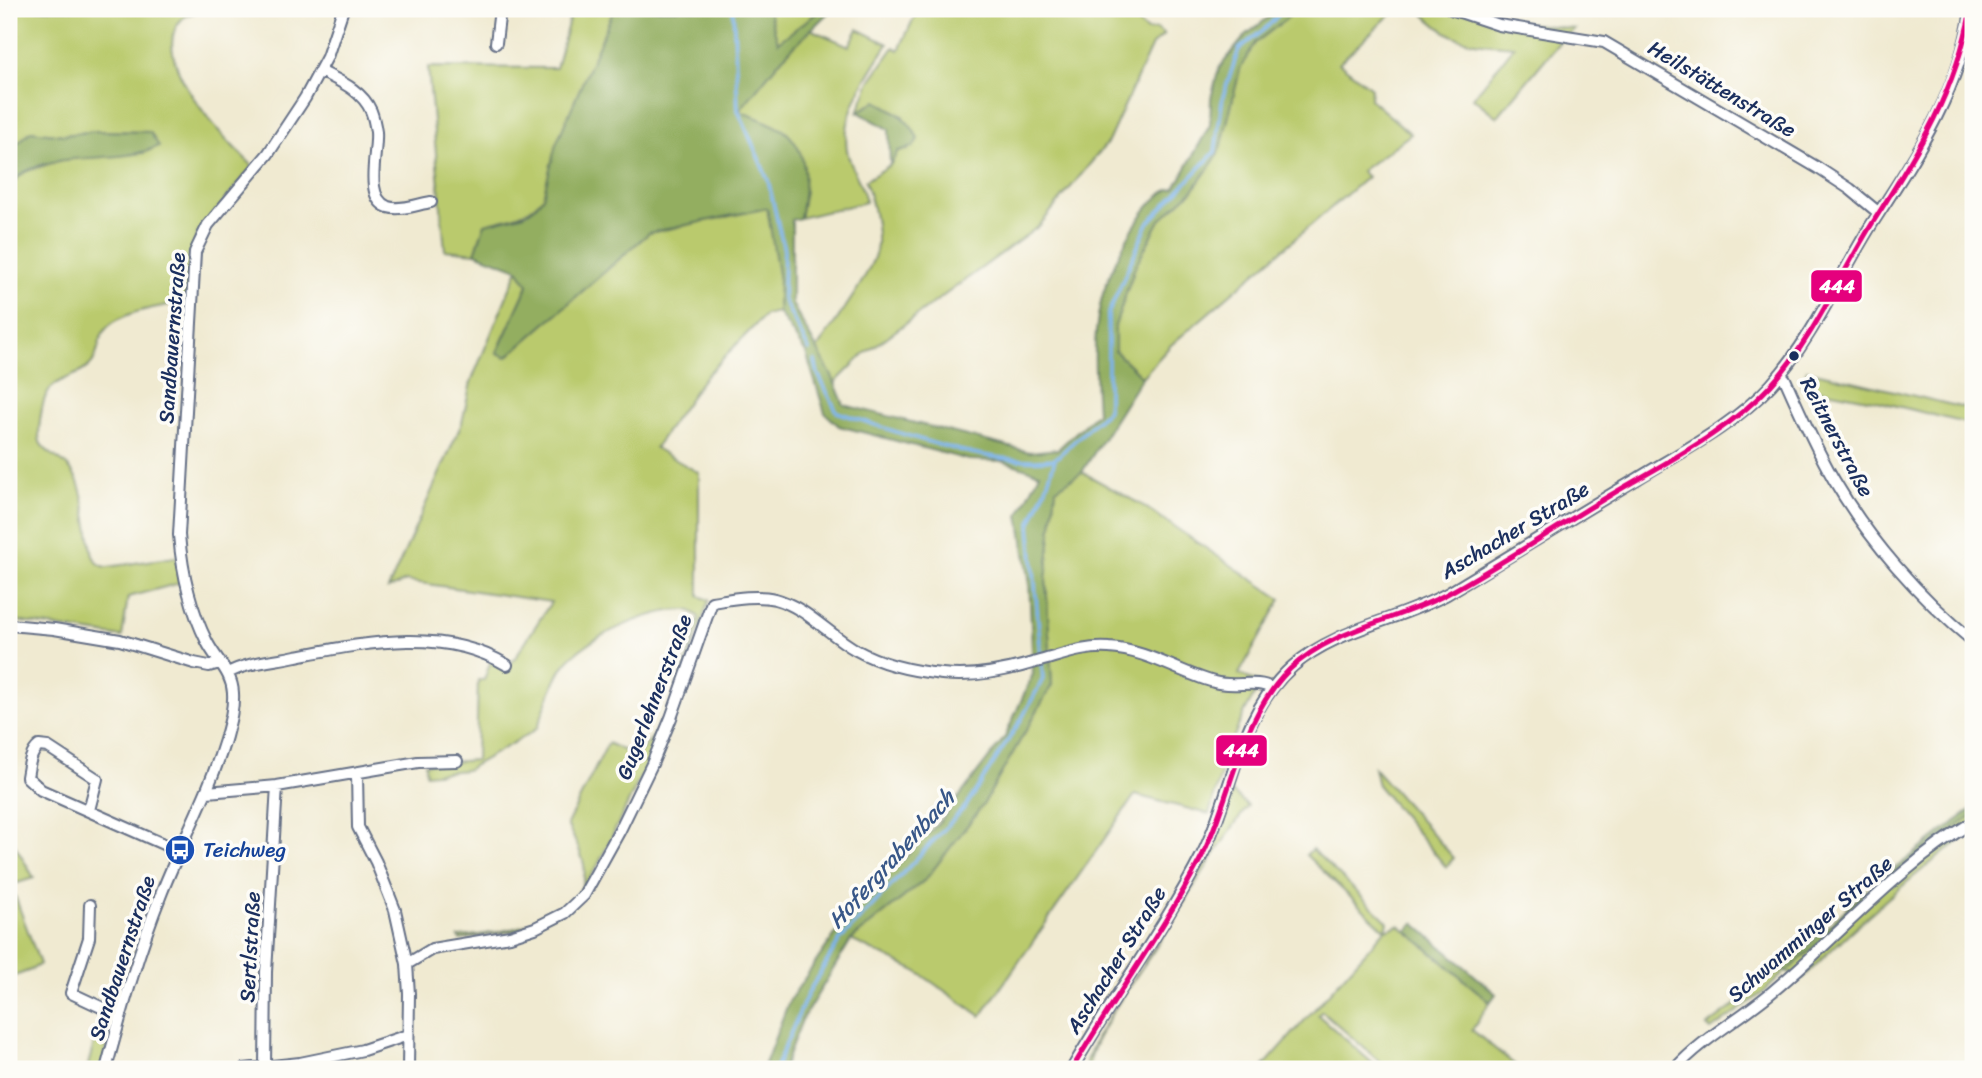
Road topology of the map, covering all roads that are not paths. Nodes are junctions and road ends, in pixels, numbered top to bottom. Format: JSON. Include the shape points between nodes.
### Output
{"nodes":[{"id":1,"x":343,"y":9,"type":"edge"},
{"id":2,"x":500,"y":9,"type":"edge"},
{"id":3,"x":1451,"y":9,"type":"edge"},
{"id":4,"x":1971,"y":9,"type":"edge"},
{"id":5,"x":496,"y":43,"type":"dead end"},
{"id":6,"x":320,"y":71,"type":"junction"},
{"id":7,"x":431,"y":202,"type":"dead end"},
{"id":8,"x":1879,"y":214,"type":"junction"},
{"id":9,"x":1780,"y":374,"type":"junction"},
{"id":10,"x":9,"y":625,"type":"edge"},
{"id":11,"x":1973,"y":641,"type":"edge"},
{"id":12,"x":220,"y":663,"type":"junction"},
{"id":13,"x":507,"y":665,"type":"dead end"},
{"id":14,"x":228,"y":673,"type":"junction"},
{"id":15,"x":1271,"y":688,"type":"junction"},
{"id":16,"x":457,"y":761,"type":"dead end"},
{"id":17,"x":357,"y":774,"type":"junction"},
{"id":18,"x":277,"y":786,"type":"junction"},
{"id":19,"x":208,"y":792,"type":"junction"},
{"id":20,"x":89,"y":810,"type":"junction"},
{"id":21,"x":1973,"y":822,"type":"edge"},
{"id":22,"x":179,"y":851,"type":"junction"},
{"id":23,"x":90,"y":905,"type":"dead end"},
{"id":24,"x":407,"y":964,"type":"junction"},
{"id":25,"x":120,"y":1016,"type":"junction"},
{"id":26,"x":408,"y":1035,"type":"junction"},
{"id":27,"x":329,"y":1057,"type":"junction"},
{"id":28,"x":265,"y":1067,"type":"junction"},
{"id":29,"x":106,"y":1069,"type":"edge"},
{"id":30,"x":244,"y":1069,"type":"edge"},
{"id":31,"x":330,"y":1069,"type":"edge"},
{"id":32,"x":408,"y":1069,"type":"edge"},
{"id":33,"x":1072,"y":1069,"type":"edge"},
{"id":34,"x":1675,"y":1069,"type":"edge"}],
"edges":[{"from":1,"to":6,"type":"street","name":"Sandbauernstraße"},
{"from":2,"to":5,"type":"street"},
{"from":3,"to":8,"type":"street","name":"Heilstättenstraße","via":[[1499,25],[1604,42],[1818,168]]},
{"from":4,"to":8,"type":"street","name":"Aschacher Straße","via":[[1947,97]]},
{"from":6,"to":7,"type":"street","via":[[354,90],[371,111],[376,132],[373,188],[377,200],[399,208]]},
{"from":6,"to":12,"type":"street","name":"Sandbauernstraße","via":[[268,154],[208,225],[195,252],[179,535],[189,590],[207,642]]},
{"from":8,"to":9,"type":"street","name":"Aschacher Straße"},
{"from":9,"to":11,"type":"street","name":"Reitnerstraße","via":[[1856,512],[1904,572]]},
{"from":9,"to":15,"type":"street","name":"Aschacher Straße","via":[[1742,411],[1700,441],[1447,594],[1319,647]]},
{"from":10,"to":12,"type":"street","via":[[54,628],[120,640],[194,663]]},
{"from":12,"to":14,"type":"street","name":"Sandbauernstraße"},
{"from":13,"to":14,"type":"street","via":[[490,654],[463,647],[402,640],[245,666]]},
{"from":14,"to":19,"type":"street","name":"Sandbauernstraße","via":[[233,695],[230,722]]},
{"from":15,"to":24,"type":"street","name":"Gugerlehnerstraße","via":[[1259,683],[1236,686],[1211,681],[1127,650],[1093,648],[977,674],[912,671],[854,649],[814,619],[775,599],[712,602],[652,764],[579,900],[535,928],[432,949]]},
{"from":15,"to":33,"type":"street","name":"Aschacher Straße","via":[[1245,736],[1202,854]]},
{"from":16,"to":17,"type":"street","via":[[418,762]]},
{"from":17,"to":18,"type":"street"},
{"from":17,"to":24,"type":"street","via":[[358,827],[395,910]]},
{"from":18,"to":19,"type":"street"},
{"from":18,"to":28,"type":"street","name":"Sertlstraße"},
{"from":19,"to":22,"type":"street","name":"Sandbauernstraße"},
{"from":20,"to":20,"type":"street","via":[[41,790],[27,777],[39,746],[48,747],[97,779]]},
{"from":20,"to":22,"type":"street"},
{"from":21,"to":34,"type":"street","name":"Schwamminger Straße","via":[[1875,897],[1771,993],[1703,1042]]},
{"from":22,"to":25,"type":"street","name":"Sandbauernstraße"},
{"from":23,"to":25,"type":"street","via":[[89,937],[71,993]]},
{"from":24,"to":26,"type":"street"},
{"from":25,"to":29,"type":"street","name":"Sandbauernstraße"},
{"from":26,"to":27,"type":"street"},
{"from":26,"to":32,"type":"street"},
{"from":27,"to":28,"type":"street"},
{"from":27,"to":31,"type":"street"},
{"from":28,"to":30,"type":"street"}]}
